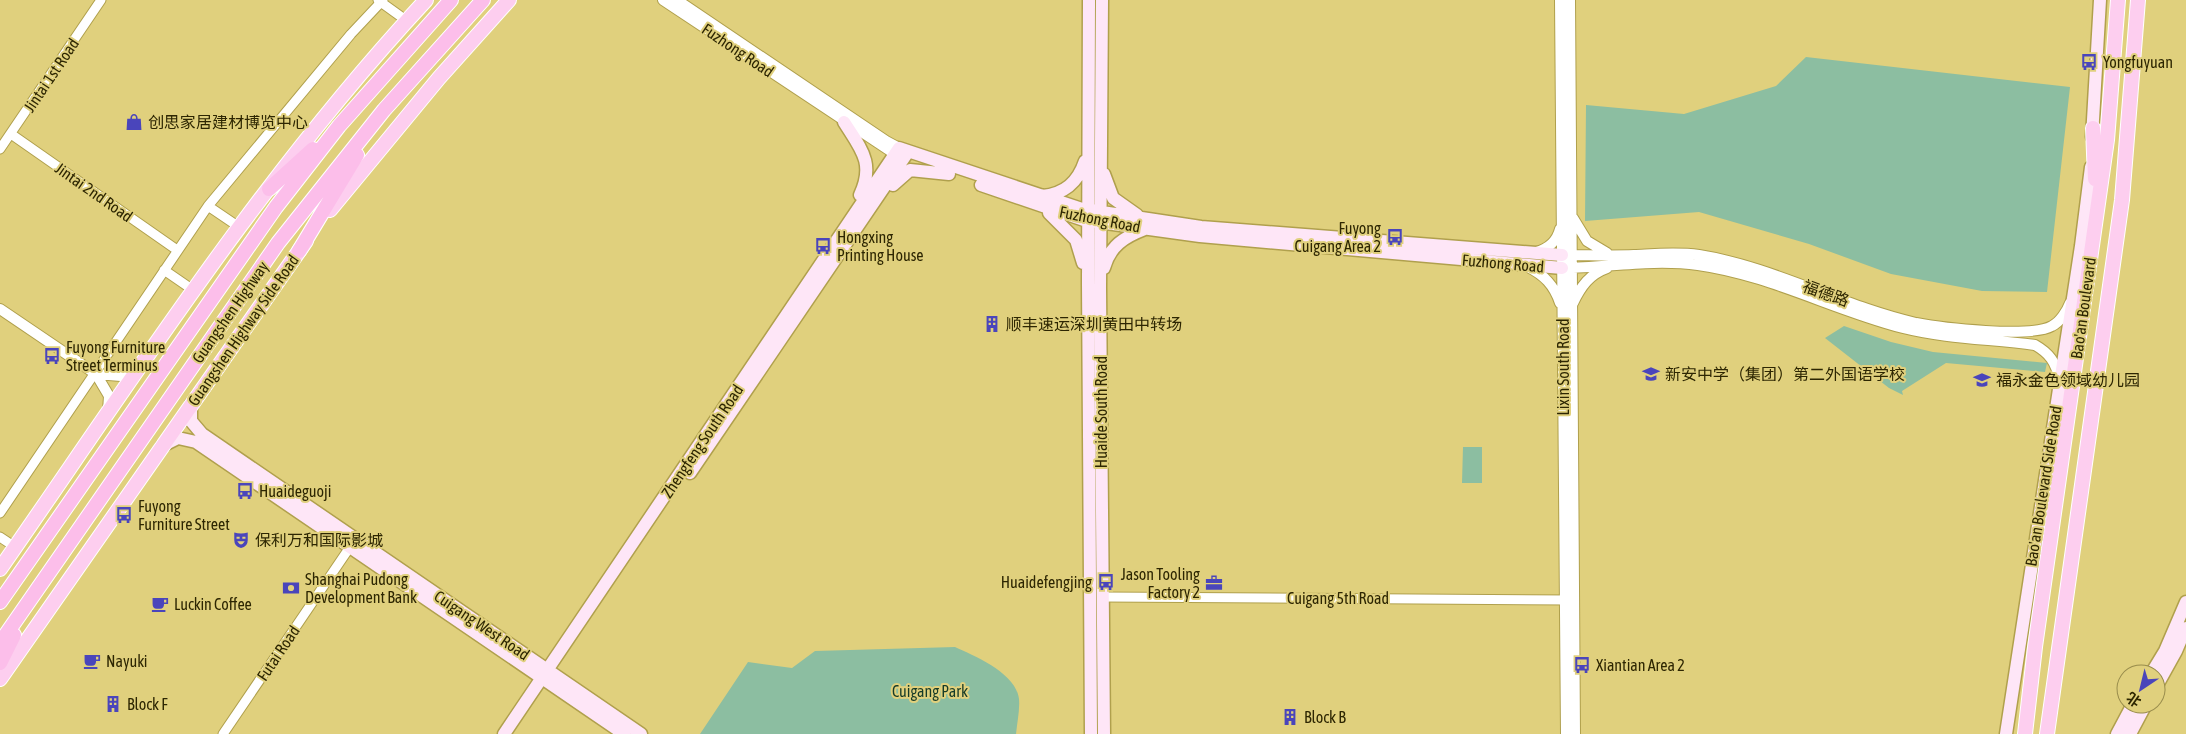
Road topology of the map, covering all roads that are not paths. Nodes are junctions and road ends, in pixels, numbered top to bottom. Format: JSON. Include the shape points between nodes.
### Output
{"nodes":[{"id":1,"x":101,"y":0,"type":"edge"},
{"id":2,"x":426,"y":0,"type":"edge"},
{"id":3,"x":451,"y":0,"type":"edge"},
{"id":4,"x":483,"y":0,"type":"edge"},
{"id":5,"x":509,"y":0,"type":"edge"},
{"id":6,"x":663,"y":0,"type":"edge"},
{"id":7,"x":678,"y":0,"type":"edge"},
{"id":8,"x":1089,"y":0,"type":"edge"},
{"id":9,"x":1102,"y":0,"type":"edge"},
{"id":10,"x":1560,"y":0,"type":"edge"},
{"id":11,"x":1570,"y":0,"type":"edge"},
{"id":12,"x":2100,"y":0,"type":"edge"},
{"id":13,"x":2118,"y":0,"type":"edge"},
{"id":14,"x":2138,"y":0,"type":"edge"},
{"id":15,"x":380,"y":1,"type":"edge"},
{"id":16,"x":407,"y":21,"type":"junction"},
{"id":17,"x":384,"y":110,"type":"junction"},
{"id":18,"x":844,"y":122,"type":"junction"},
{"id":19,"x":339,"y":126,"type":"junction"},
{"id":20,"x":2093,"y":128,"type":"junction"},
{"id":21,"x":11,"y":134,"type":"junction"},
{"id":22,"x":1088,"y":143,"type":"junction"},
{"id":23,"x":0,"y":150,"type":"edge"},
{"id":24,"x":901,"y":153,"type":"junction"},
{"id":25,"x":1100,"y":155,"type":"junction"},
{"id":26,"x":949,"y":174,"type":"junction"},
{"id":27,"x":269,"y":189,"type":"junction"},
{"id":28,"x":1040,"y":201,"type":"junction"},
{"id":29,"x":208,"y":206,"type":"junction"},
{"id":30,"x":1571,"y":208,"type":"junction"},
{"id":31,"x":1094,"y":216,"type":"junction"},
{"id":32,"x":2096,"y":219,"type":"junction"},
{"id":33,"x":1144,"y":223,"type":"junction"},
{"id":34,"x":1562,"y":223,"type":"junction"},
{"id":35,"x":846,"y":225,"type":"junction"},
{"id":36,"x":239,"y":227,"type":"junction"},
{"id":37,"x":177,"y":250,"type":"junction"},
{"id":38,"x":299,"y":251,"type":"junction"},
{"id":39,"x":1531,"y":253,"type":"junction"},
{"id":40,"x":1618,"y":260,"type":"junction"},
{"id":41,"x":834,"y":261,"type":"junction"},
{"id":42,"x":1566,"y":261,"type":"junction"},
{"id":43,"x":1510,"y":263,"type":"junction"},
{"id":44,"x":164,"y":270,"type":"junction"},
{"id":45,"x":1088,"y":283,"type":"junction"},
{"id":46,"x":1100,"y":288,"type":"junction"},
{"id":47,"x":193,"y":290,"type":"junction"},
{"id":48,"x":2073,"y":295,"type":"junction"},
{"id":49,"x":0,"y":309,"type":"edge"},
{"id":50,"x":1567,"y":320,"type":"junction"},
{"id":51,"x":2016,"y":331,"type":"junction"},
{"id":52,"x":2016,"y":343,"type":"junction"},
{"id":53,"x":137,"y":370,"type":"junction"},
{"id":54,"x":96,"y":374,"type":"junction"},
{"id":55,"x":2060,"y":382,"type":"junction"},
{"id":56,"x":191,"y":404,"type":"junction"},
{"id":57,"x":107,"y":417,"type":"junction"},
{"id":58,"x":162,"y":446,"type":"junction"},
{"id":59,"x":217,"y":450,"type":"junction"},
{"id":60,"x":0,"y":513,"type":"edge"},
{"id":61,"x":0,"y":537,"type":"edge"},
{"id":62,"x":15,"y":547,"type":"junction"},
{"id":63,"x":350,"y":547,"type":"junction"},
{"id":64,"x":0,"y":569,"type":"edge"},
{"id":65,"x":33,"y":595,"type":"junction"},
{"id":66,"x":1102,"y":597,"type":"junction"},
{"id":67,"x":1569,"y":600,"type":"junction"},
{"id":68,"x":0,"y":602,"type":"edge"},
{"id":69,"x":2186,"y":602,"type":"edge"},
{"id":70,"x":2186,"y":628,"type":"edge"},
{"id":71,"x":0,"y":643,"type":"edge"},
{"id":72,"x":0,"y":663,"type":"edge"},
{"id":73,"x":2157,"y":664,"type":"edge"},
{"id":74,"x":2166,"y":669,"type":"edge"},
{"id":75,"x":548,"y":676,"type":"junction"},
{"id":76,"x":0,"y":678,"type":"edge"},
{"id":77,"x":2128,"y":714,"type":"edge"},
{"id":78,"x":2141,"y":714,"type":"edge"},
{"id":79,"x":224,"y":734,"type":"edge"},
{"id":80,"x":504,"y":734,"type":"edge"},
{"id":81,"x":514,"y":734,"type":"edge"},
{"id":82,"x":624,"y":734,"type":"edge"},
{"id":83,"x":641,"y":734,"type":"edge"},
{"id":84,"x":1091,"y":734,"type":"edge"},
{"id":85,"x":1104,"y":734,"type":"edge"},
{"id":86,"x":1566,"y":734,"type":"edge"},
{"id":87,"x":1575,"y":734,"type":"edge"},
{"id":88,"x":2006,"y":734,"type":"edge"},
{"id":89,"x":2025,"y":734,"type":"edge"},
{"id":90,"x":2047,"y":734,"type":"edge"},
{"id":91,"x":2117,"y":734,"type":"edge"},
{"id":92,"x":2130,"y":734,"type":"edge"}],
"edges":[{"from":1,"to":21,"type":"street","name":"Jintai 1st Road"},
{"from":2,"to":16,"type":"main road"},
{"from":3,"to":19,"type":"highway","name":"Guangshen Highway"},
{"from":4,"to":17,"type":"highway","name":"Guangshen Highway"},
{"from":5,"to":38,"type":"main road","name":"Guangshen Highway Side Road","via":[[364,166]]},
{"from":6,"to":18,"type":"street","name":"Fuzhong Road"},
{"from":7,"to":24,"type":"street","name":"Fuzhong Road"},
{"from":8,"to":22,"type":"main road","name":"Huaide South Road"},
{"from":9,"to":25,"type":"main road","name":"Huaide South Road"},
{"from":10,"to":34,"type":"street","name":"Lixin South Road"},
{"from":11,"to":30,"type":"street","name":"Lixin South Road"},
{"from":12,"to":20,"type":"main road","name":"Bao'an Boulevard Side Road"},
{"from":13,"to":32,"type":"main road","name":"Bao'an Boulevard","via":[[2107,140]]},
{"from":14,"to":90,"type":"main road","name":"Bao'an Boulevard","via":[[2122,200]]},
{"from":15,"to":16,"type":"street"},
{"from":15,"to":29,"type":"street"},
{"from":16,"to":27,"type":"main road","via":[[364,69]]},
{"from":17,"to":38,"type":"highway"},
{"from":17,"to":65,"type":"highway","name":"Guangshen Highway","via":[[278,243]]},
{"from":18,"to":24,"type":"street","name":"Fuzhong Road"},
{"from":18,"to":35,"type":"main road","via":[[868,168],[867,180]]},
{"from":19,"to":27,"type":"highway"},
{"from":19,"to":68,"type":"highway","name":"Guangshen Highway","via":[[271,215]]},
{"from":20,"to":32,"type":"main road"},
{"from":20,"to":48,"type":"main road","name":"Bao'an Boulevard Side Road","via":[[2090,185]]},
{"from":21,"to":23,"type":"street","name":"Jintai 1st Road"},
{"from":21,"to":37,"type":"street","name":"Jintai 2nd Road"},
{"from":22,"to":28,"type":"main road","via":[[1081,171],[1072,185]]},
{"from":22,"to":31,"type":"main road","name":"Huaide South Road"},
{"from":24,"to":26,"type":"main road","name":"Fuzhong Road"},
{"from":24,"to":28,"type":"main road","name":"Fuzhong Road"},
{"from":24,"to":35,"type":"main road","name":"Zhengfeng South Road"},
{"from":24,"to":41,"type":"main road","name":"Zhengfeng South Road"},
{"from":25,"to":31,"type":"main road","name":"Huaide South Road"},
{"from":25,"to":33,"type":"main road","via":[[1113,198]]},
{"from":26,"to":28,"type":"main road","name":"Fuzhong Road"},
{"from":26,"to":41,"type":"main road","via":[[910,170],[902,174],[848,251]]},
{"from":27,"to":36,"type":"main road"},
{"from":28,"to":31,"type":"main road","name":"Fuzhong Road"},
{"from":28,"to":45,"type":"main road","via":[[1076,240]]},
{"from":29,"to":36,"type":"street"},
{"from":29,"to":37,"type":"street"},
{"from":30,"to":40,"type":"street","via":[[1574,222],[1587,241]]},
{"from":30,"to":42,"type":"street","name":"Lixin South Road"},
{"from":31,"to":33,"type":"main road","name":"Fuzhong Road"},
{"from":31,"to":45,"type":"main road","name":"Huaide South Road"},
{"from":31,"to":46,"type":"main road","name":"Huaide South Road"},
{"from":32,"to":89,"type":"main road","name":"Bao'an Boulevard"},
{"from":33,"to":39,"type":"main road","name":"Fuzhong Road"},
{"from":33,"to":43,"type":"main road","name":"Fuzhong Road","via":[[1200,236]]},
{"from":33,"to":46,"type":"main road","via":[[1112,249]]},
{"from":34,"to":39,"type":"street","via":[[1555,240],[1540,251]]},
{"from":34,"to":42,"type":"street","name":"Lixin South Road"},
{"from":35,"to":75,"type":"main road","name":"Zhengfeng South Road"},
{"from":36,"to":47,"type":"main road"},
{"from":37,"to":44,"type":"street"},
{"from":38,"to":56,"type":"main road","name":"Guangshen Highway Side Road"},
{"from":39,"to":42,"type":"main road","name":"Fuzhong Road"},
{"from":40,"to":42,"type":"street","name":"福德路"},
{"from":40,"to":50,"type":"street","via":[[1590,276],[1580,289]]},
{"from":40,"to":51,"type":"street","name":"福德路","via":[[1698,255],[1799,282],[1916,322]]},
{"from":40,"to":52,"type":"street","name":"福德路","via":[[1678,263],[1731,271],[1903,328]]},
{"from":41,"to":75,"type":"main road","name":"Zhengfeng South Road"},
{"from":42,"to":43,"type":"main road","name":"Fuzhong Road"},
{"from":42,"to":50,"type":"street","name":"Lixin South Road"},
{"from":43,"to":50,"type":"street","via":[[1528,266],[1542,274],[1553,286]]},
{"from":44,"to":47,"type":"street"},
{"from":44,"to":54,"type":"street"},
{"from":45,"to":84,"type":"main road","name":"Huaide South Road"},
{"from":46,"to":66,"type":"main road","name":"Huaide South Road"},
{"from":47,"to":53,"type":"main road"},
{"from":48,"to":51,"type":"street","name":"福德路","via":[[2065,312],[2052,326]]},
{"from":48,"to":55,"type":"main road","name":"Bao'an Boulevard Side Road"},
{"from":49,"to":54,"type":"street"},
{"from":50,"to":67,"type":"street","name":"Lixin South Road"},
{"from":51,"to":52,"type":"street","via":[[2021,338]]},
{"from":52,"to":55,"type":"street","name":"福德路","via":[[2035,345],[2046,351],[2054,361]]},
{"from":53,"to":54,"type":"street","via":[[120,376]]},
{"from":53,"to":57,"type":"main road"},
{"from":54,"to":57,"type":"street","via":[[109,396]]},
{"from":54,"to":60,"type":"street"},
{"from":55,"to":88,"type":"main road","name":"Bao'an Boulevard Side Road"},
{"from":56,"to":58,"type":"main road","name":"Guangshen Highway Side Road"},
{"from":56,"to":59,"type":"main road","name":"Cuigang West Road","via":[[190,413],[196,428]]},
{"from":57,"to":62,"type":"main road"},
{"from":58,"to":59,"type":"main road","name":"Cuigang West Road","via":[[170,440],[187,438]]},
{"from":58,"to":76,"type":"main road","name":"Guangshen Highway Side Road"},
{"from":59,"to":63,"type":"main road","name":"Cuigang West Road"},
{"from":59,"to":75,"type":"main road","name":"Cuigang West Road"},
{"from":61,"to":62,"type":"street"},
{"from":62,"to":64,"type":"main road"},
{"from":63,"to":75,"type":"main road","name":"Cuigang West Road"},
{"from":63,"to":79,"type":"street","name":"Futai Road"},
{"from":65,"to":71,"type":"highway","name":"Guangshen Highway"},
{"from":65,"to":72,"type":"highway"},
{"from":66,"to":67,"type":"street","name":"Cuigang 5th Road"},
{"from":66,"to":85,"type":"main road","name":"Huaide South Road"},
{"from":67,"to":86,"type":"street","name":"Lixin South Road"},
{"from":67,"to":87,"type":"street","name":"Lixin South Road"},
{"from":69,"to":73,"type":"main road"},
{"from":70,"to":74,"type":"main road"},
{"from":75,"to":80,"type":"main road","name":"Zhengfeng South Road"},
{"from":75,"to":81,"type":"main road","name":"Zhengfeng South Road"},
{"from":75,"to":82,"type":"main road","name":"Cuigang West Road"},
{"from":75,"to":83,"type":"main road","name":"Cuigang West Road"},
{"from":77,"to":91,"type":"main road"},
{"from":78,"to":92,"type":"main road"}]}
